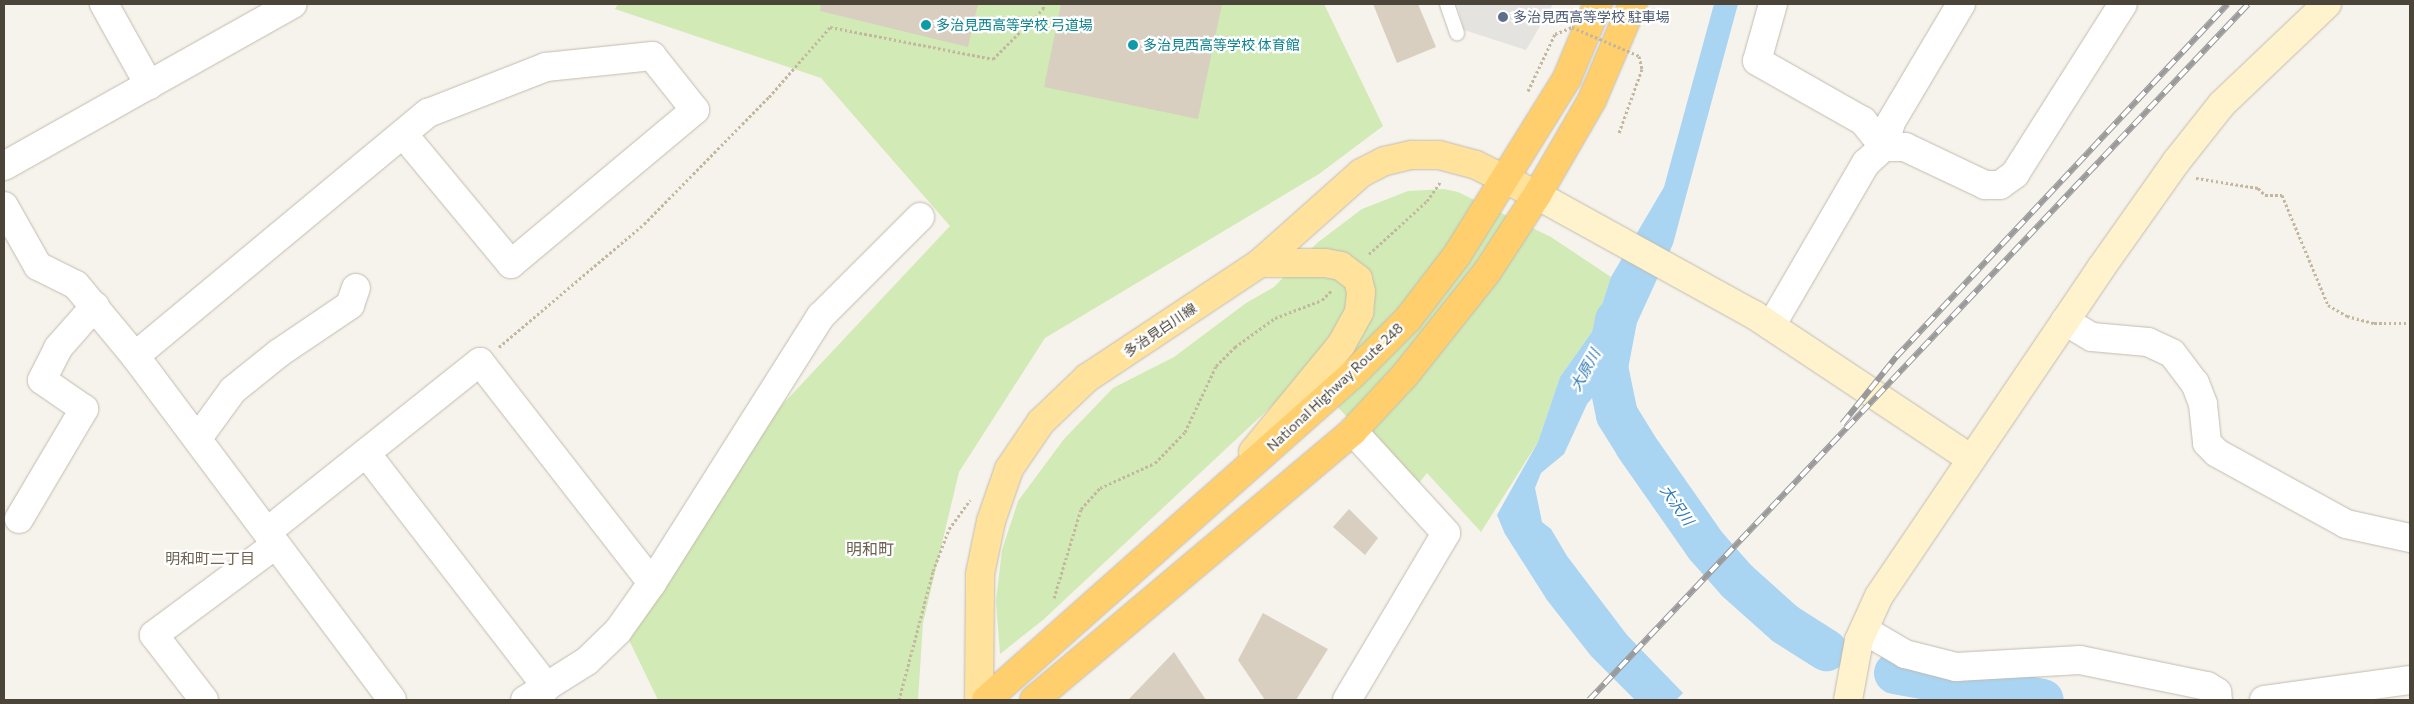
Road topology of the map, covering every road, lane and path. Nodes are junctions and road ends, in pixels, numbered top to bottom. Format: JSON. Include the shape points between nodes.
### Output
{"nodes":[{"id":1,"x":104,"y":4,"type":"edge"},
{"id":2,"x":293,"y":4,"type":"edge"},
{"id":3,"x":1044,"y":4,"type":"edge"},
{"id":4,"x":1447,"y":4,"type":"edge"},
{"id":5,"x":1598,"y":4,"type":"edge"},
{"id":6,"x":1633,"y":4,"type":"edge"},
{"id":7,"x":1773,"y":4,"type":"edge"},
{"id":8,"x":1961,"y":4,"type":"edge"},
{"id":9,"x":2123,"y":4,"type":"edge"},
{"id":10,"x":2326,"y":4,"type":"edge"},
{"id":11,"x":1457,"y":33,"type":"dead end"},
{"id":12,"x":149,"y":85,"type":"junction"},
{"id":13,"x":1528,"y":91,"type":"dead end"},
{"id":14,"x":1619,"y":132,"type":"dead end"},
{"id":15,"x":404,"y":135,"type":"junction"},
{"id":16,"x":1884,"y":147,"type":"junction"},
{"id":17,"x":1456,"y":160,"type":"junction"},
{"id":18,"x":2176,"y":162,"type":"junction"},
{"id":19,"x":4,"y":166,"type":"edge"},
{"id":20,"x":1505,"y":177,"type":"junction"},
{"id":21,"x":1537,"y":195,"type":"junction"},
{"id":22,"x":4,"y":206,"type":"edge"},
{"id":23,"x":920,"y":217,"type":"dead end"},
{"id":24,"x":1260,"y":263,"type":"junction"},
{"id":25,"x":1351,"y":270,"type":"junction"},
{"id":26,"x":356,"y":288,"type":"dead end"},
{"id":27,"x":95,"y":306,"type":"junction"},
{"id":28,"x":1762,"y":320,"type":"junction"},
{"id":29,"x":2064,"y":321,"type":"junction"},
{"id":30,"x":2410,"y":323,"type":"edge"},
{"id":31,"x":135,"y":356,"type":"junction"},
{"id":32,"x":480,"y":362,"type":"junction"},
{"id":33,"x":1353,"y":431,"type":"junction"},
{"id":34,"x":198,"y":438,"type":"junction"},
{"id":35,"x":366,"y":453,"type":"junction"},
{"id":36,"x":1971,"y":459,"type":"junction"},
{"id":37,"x":1224,"y":488,"type":"junction"},
{"id":38,"x":974,"y":496,"type":"dead end"},
{"id":39,"x":19,"y":519,"type":"dead end"},
{"id":40,"x":271,"y":538,"type":"junction"},
{"id":41,"x":2410,"y":538,"type":"edge"},
{"id":42,"x":652,"y":583,"type":"junction"},
{"id":43,"x":1054,"y":598,"type":"dead end"},
{"id":44,"x":1864,"y":630,"type":"junction"},
{"id":45,"x":2410,"y":680,"type":"edge"},
{"id":46,"x":536,"y":694,"type":"edge"},
{"id":47,"x":988,"y":696,"type":"edge"},
{"id":48,"x":204,"y":700,"type":"edge"},
{"id":49,"x":392,"y":700,"type":"edge"},
{"id":50,"x":899,"y":700,"type":"edge"},
{"id":51,"x":1034,"y":700,"type":"edge"},
{"id":52,"x":1347,"y":700,"type":"edge"},
{"id":53,"x":1848,"y":700,"type":"edge"},
{"id":54,"x":2218,"y":700,"type":"edge"},
{"id":55,"x":2264,"y":700,"type":"edge"}],
"edges":[{"from":1,"to":12,"type":"street"},
{"from":2,"to":12,"type":"street"},
{"from":3,"to":32,"type":"path","via":[[1043,10],[993,59],[830,26],[769,97],[644,224]]},
{"from":4,"to":11,"type":"lane"},
{"from":5,"to":20,"type":"highway","name":"National Highway Route 248","via":[[1567,78]]},
{"from":6,"to":21,"type":"highway","via":[[1592,100]]},
{"from":7,"to":16,"type":"street","via":[[1758,61],[1863,121]]},
{"from":8,"to":16,"type":"street","via":[[1891,122]]},
{"from":9,"to":16,"type":"street","via":[[2015,174],[2000,185],[1985,185],[1905,147]]},
{"from":10,"to":18,"type":"street","via":[[2222,104]]},
{"from":12,"to":19,"type":"street"},
{"from":13,"to":14,"type":"path","bridge":true,"via":[[1555,34],[1572,28],[1639,56],[1642,68]]},
{"from":15,"to":15,"type":"street","via":[[511,264],[695,110],[652,56],[546,67],[428,114]]},
{"from":15,"to":31,"type":"street"},
{"from":16,"to":28,"type":"street","via":[[1866,163]]},
{"from":17,"to":20,"type":"main road","name":"多治見白川線"},
{"from":17,"to":24,"type":"main road","name":"多治見白川線","via":[[1438,155],[1412,155],[1385,161],[1361,172]]},
{"from":17,"to":25,"type":"path","via":[[1427,201]]},
{"from":18,"to":29,"type":"street"},
{"from":18,"to":30,"type":"path","via":[[2197,179],[2258,188],[2265,195],[2282,195],[2322,297],[2335,311],[2374,323]]},
{"from":20,"to":21,"type":"main road","name":"多治見白川線"},
{"from":20,"to":37,"type":"highway","name":"National Highway Route 248","via":[[1456,255],[1408,319],[1352,375]]},
{"from":21,"to":28,"type":"street"},
{"from":21,"to":33,"type":"highway","via":[[1481,280],[1405,376]]},
{"from":22,"to":27,"type":"street","via":[[38,266],[76,285]]},
{"from":23,"to":42,"type":"street","via":[[821,316]]},
{"from":24,"to":25,"type":"main road","via":[[1325,262]]},
{"from":24,"to":47,"type":"main road","name":"多治見白川線","via":[[1087,378],[1041,422],[1009,469],[991,521],[980,574]]},
{"from":25,"to":37,"type":"main road","via":[[1358,279],[1361,292],[1359,312],[1341,345]]},
{"from":25,"to":43,"type":"path","via":[[1322,300],[1276,318],[1235,347],[1216,366],[1185,432],[1155,463],[1100,488],[1087,502],[1081,509]]},
{"from":26,"to":34,"type":"street","via":[[350,306],[279,353],[233,390]]},
{"from":27,"to":31,"type":"street"},
{"from":27,"to":39,"type":"street","via":[[58,348],[42,380],[84,409]]},
{"from":28,"to":36,"type":"street"},
{"from":29,"to":36,"type":"street"},
{"from":29,"to":41,"type":"street","via":[[2092,337],[2148,342],[2172,353],[2195,383],[2203,404],[2207,443],[2217,453],[2346,524]]},
{"from":31,"to":34,"type":"street"},
{"from":32,"to":35,"type":"street"},
{"from":32,"to":42,"type":"street"},
{"from":33,"to":51,"type":"highway"},
{"from":33,"to":52,"type":"street","via":[[1446,532]]},
{"from":34,"to":40,"type":"street"},
{"from":35,"to":40,"type":"street"},
{"from":35,"to":46,"type":"street"},
{"from":36,"to":44,"type":"street","via":[[1879,596]]},
{"from":37,"to":47,"type":"highway","name":"National Highway Route 248"},
{"from":38,"to":50,"type":"path","via":[[949,529],[933,571]]},
{"from":40,"to":48,"type":"street","via":[[154,635]]},
{"from":40,"to":49,"type":"street"},
{"from":42,"to":46,"type":"street","via":[[618,631],[587,661]]},
{"from":44,"to":53,"type":"street","via":[[1849,684]]},
{"from":44,"to":54,"type":"street","via":[[1904,654],[1956,667],[2088,661],[2207,686],[2217,692]]},
{"from":45,"to":55,"type":"street"}]}
